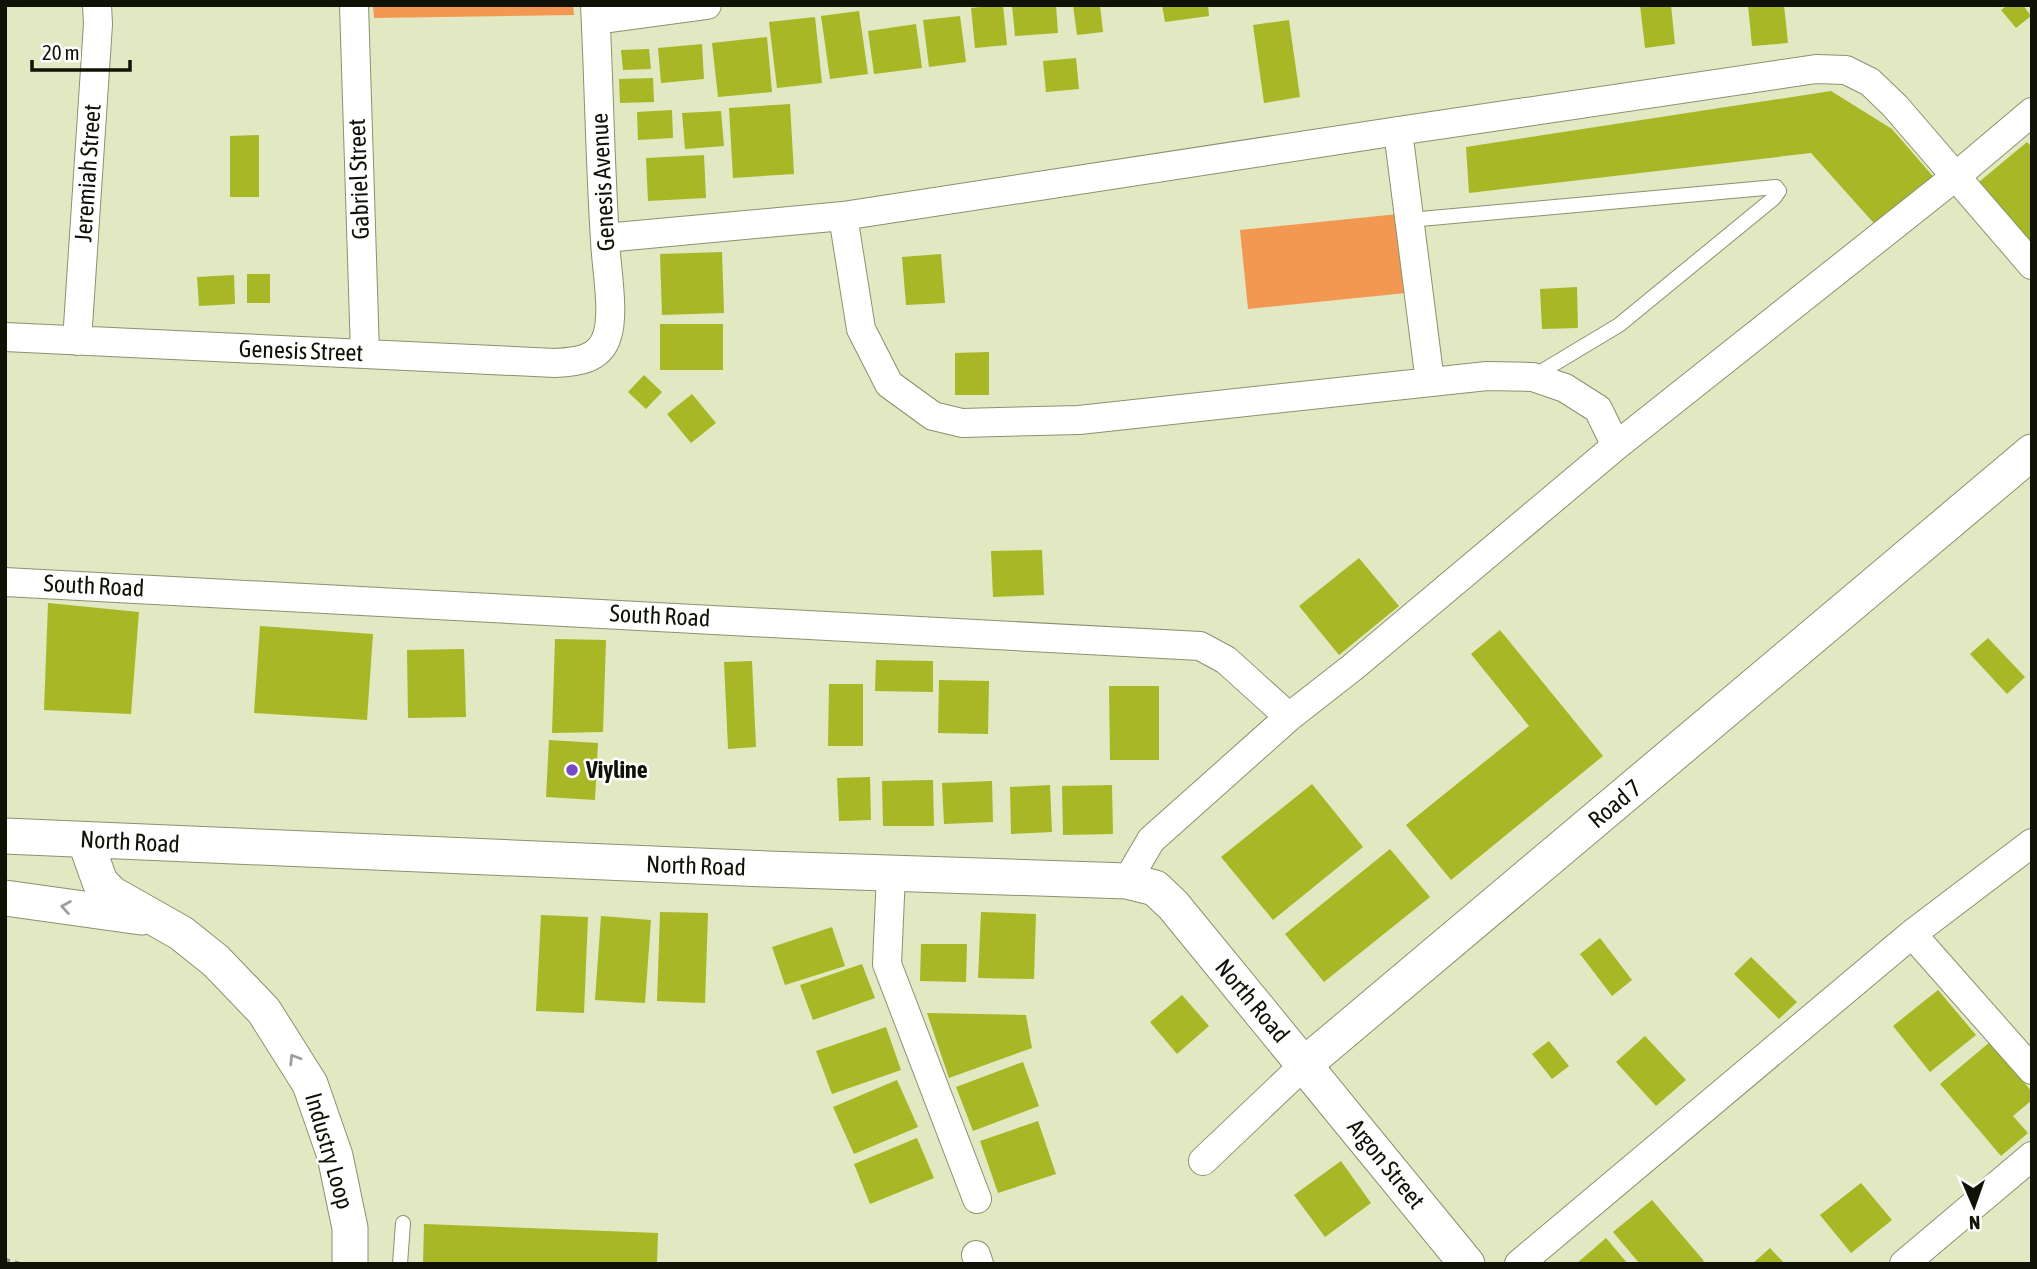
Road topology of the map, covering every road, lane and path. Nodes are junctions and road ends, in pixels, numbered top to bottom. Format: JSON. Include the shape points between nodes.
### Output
{"nodes":[{"id":1,"x":97,"y":5,"type":"edge"},
{"id":2,"x":354,"y":5,"type":"edge"},
{"id":3,"x":707,"y":5,"type":"edge"},
{"id":4,"x":596,"y":13,"type":"edge"},
{"id":5,"x":2032,"y":112,"type":"edge"},
{"id":6,"x":1398,"y":131,"type":"junction"},
{"id":7,"x":1955,"y":177,"type":"junction"},
{"id":8,"x":843,"y":216,"type":"junction"},
{"id":9,"x":1409,"y":220,"type":"junction"},
{"id":10,"x":605,"y":239,"type":"junction"},
{"id":11,"x":2032,"y":265,"type":"edge"},
{"id":12,"x":5,"y":337,"type":"edge"},
{"id":13,"x":78,"y":341,"type":"junction"},
{"id":14,"x":365,"y":353,"type":"junction"},
{"id":15,"x":595,"y":355,"type":"joint"},
{"id":16,"x":1533,"y":377,"type":"junction"},
{"id":17,"x":1430,"y":382,"type":"junction"},
{"id":18,"x":1616,"y":446,"type":"junction"},
{"id":19,"x":2032,"y":452,"type":"edge"},
{"id":20,"x":5,"y":582,"type":"edge"},
{"id":21,"x":1289,"y":717,"type":"junction"},
{"id":22,"x":5,"y":836,"type":"edge"},
{"id":23,"x":85,"y":840,"type":"junction"},
{"id":24,"x":2032,"y":843,"type":"edge"},
{"id":25,"x":891,"y":874,"type":"junction"},
{"id":26,"x":1127,"y":881,"type":"junction"},
{"id":27,"x":5,"y":898,"type":"edge"},
{"id":28,"x":158,"y":920,"type":"junction"},
{"id":29,"x":1912,"y":934,"type":"junction"},
{"id":30,"x":1305,"y":1064,"type":"junction"},
{"id":31,"x":2032,"y":1070,"type":"edge"},
{"id":32,"x":2032,"y":1156,"type":"edge"},
{"id":33,"x":1203,"y":1161,"type":"dead end"},
{"id":34,"x":977,"y":1199,"type":"dead end"},
{"id":35,"x":403,"y":1223,"type":"dead end"},
{"id":36,"x":5,"y":1260,"type":"edge"},
{"id":37,"x":19,"y":1264,"type":"edge"},
{"id":38,"x":350,"y":1264,"type":"edge"},
{"id":39,"x":400,"y":1264,"type":"edge"},
{"id":40,"x":1467,"y":1264,"type":"edge"},
{"id":41,"x":1519,"y":1264,"type":"edge"},
{"id":42,"x":1904,"y":1264,"type":"edge"}],
"edges":[{"from":1,"to":13,"type":"street","name":"Jeremiah Street"},
{"from":2,"to":14,"type":"street","name":"Gabriel Street"},
{"from":3,"to":4,"type":"street"},
{"from":4,"to":10,"type":"street","name":"Genesis Avenue"},
{"from":5,"to":7,"type":"street"},
{"from":6,"to":7,"type":"street","via":[[1816,69],[1846,70],[1870,82],[1895,106]]},
{"from":6,"to":8,"type":"street"},
{"from":6,"to":9,"type":"street"},
{"from":7,"to":11,"type":"street"},
{"from":7,"to":18,"type":"street"},
{"from":8,"to":10,"type":"street"},
{"from":8,"to":17,"type":"street","via":[[861,329],[889,384],[933,416],[962,423],[1079,420]]},
{"from":9,"to":16,"type":"lane","via":[[1778,189],[1774,198],[1619,324]]},
{"from":9,"to":17,"type":"street"},
{"from":10,"to":15,"type":"street","name":"Genesis Avenue","via":[[610,318],[607,338]]},
{"from":12,"to":13,"type":"street","name":"Genesis Street"},
{"from":13,"to":14,"type":"street","name":"Genesis Street"},
{"from":14,"to":15,"type":"street","name":"Genesis Street","via":[[555,363]]},
{"from":16,"to":17,"type":"street"},
{"from":16,"to":18,"type":"street","via":[[1565,388],[1598,409]]},
{"from":18,"to":21,"type":"street"},
{"from":19,"to":30,"type":"street","name":"Road 7"},
{"from":20,"to":21,"type":"street","name":"South Road","via":[[1200,646],[1226,660]]},
{"from":21,"to":26,"type":"street","via":[[1151,840]]},
{"from":22,"to":23,"type":"street","name":"North Road"},
{"from":23,"to":25,"type":"street","name":"North Road"},
{"from":23,"to":28,"type":"street","via":[[100,882],[111,894]]},
{"from":24,"to":29,"type":"street"},
{"from":25,"to":26,"type":"street","name":"North Road"},
{"from":25,"to":34,"type":"street","via":[[887,964]]},
{"from":26,"to":30,"type":"street","name":"North Road","via":[[1155,888],[1173,905]]},
{"from":28,"to":27,"type":"street","name":"Industry Loop","one_way":true},
{"from":38,"to":28,"type":"street","name":"Industry Loop","one_way":true,"via":[[350,1228],[335,1156],[310,1084],[264,1011],[216,961]]},
{"from":29,"to":31,"type":"street"},
{"from":29,"to":41,"type":"street"},
{"from":30,"to":33,"type":"street","name":"Road 7"},
{"from":30,"to":40,"type":"street","name":"Argon Street"},
{"from":32,"to":42,"type":"street"},
{"from":35,"to":39,"type":"lane"},
{"from":36,"to":37,"type":"path"}]}
